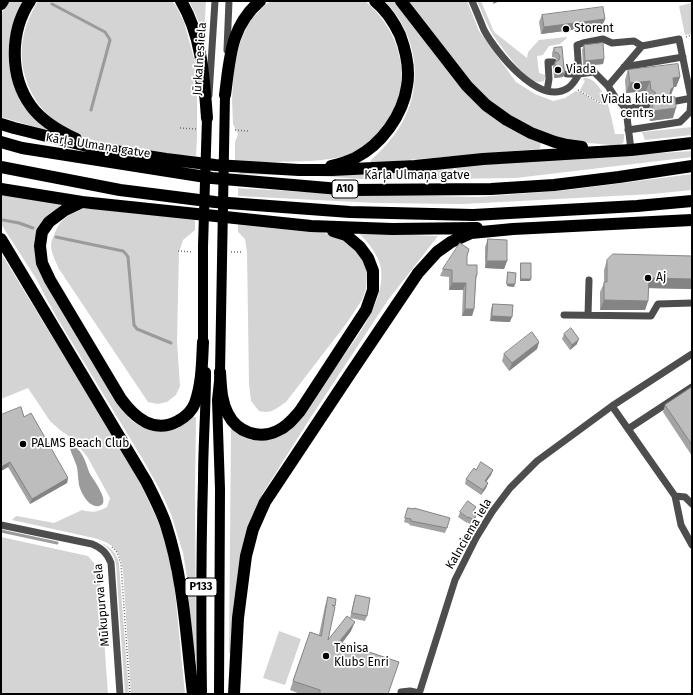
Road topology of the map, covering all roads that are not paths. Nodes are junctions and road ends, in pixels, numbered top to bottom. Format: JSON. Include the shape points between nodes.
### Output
{"nodes":[{"id":1,"x":3,"y":1,"type":"edge"},
{"id":2,"x":30,"y":1,"type":"edge"},
{"id":3,"x":181,"y":1,"type":"edge"},
{"id":4,"x":215,"y":1,"type":"edge"},
{"id":5,"x":229,"y":1,"type":"edge"},
{"id":6,"x":260,"y":1,"type":"edge"},
{"id":7,"x":375,"y":1,"type":"edge"},
{"id":8,"x":401,"y":1,"type":"edge"},
{"id":9,"x":472,"y":1,"type":"edge"},
{"id":10,"x":1,"y":4,"type":"edge"},
{"id":11,"x":642,"y":46,"type":"junction"},
{"id":12,"x":683,"y":57,"type":"junction"},
{"id":13,"x":553,"y":62,"type":"dead end"},
{"id":14,"x":624,"y":66,"type":"junction"},
{"id":15,"x":567,"y":74,"type":"dead end"},
{"id":16,"x":579,"y":74,"type":"junction"},
{"id":17,"x":608,"y":86,"type":"junction"},
{"id":18,"x":547,"y":92,"type":"junction"},
{"id":19,"x":225,"y":95,"type":"junction"},
{"id":20,"x":691,"y":98,"type":"edge"},
{"id":21,"x":670,"y":102,"type":"edge"},
{"id":22,"x":648,"y":105,"type":"dead end"},
{"id":23,"x":626,"y":109,"type":"junction"},
{"id":24,"x":207,"y":118,"type":"junction"},
{"id":25,"x":1,"y":124,"type":"edge"},
{"id":26,"x":628,"y":130,"type":"junction"},
{"id":27,"x":1,"y":142,"type":"edge"},
{"id":28,"x":692,"y":143,"type":"edge"},
{"id":29,"x":671,"y":146,"type":"junction"},
{"id":30,"x":692,"y":146,"type":"edge"},
{"id":31,"x":95,"y":148,"type":"junction"},
{"id":32,"x":631,"y":150,"type":"junction"},
{"id":33,"x":613,"y":151,"type":"junction"},
{"id":34,"x":692,"y":166,"type":"edge"},
{"id":35,"x":1,"y":167,"type":"edge"},
{"id":36,"x":299,"y":170,"type":"junction"},
{"id":37,"x":1,"y":189,"type":"edge"},
{"id":38,"x":82,"y":202,"type":"junction"},
{"id":39,"x":692,"y":202,"type":"edge"},
{"id":40,"x":688,"y":220,"type":"edge"},
{"id":41,"x":311,"y":226,"type":"junction"},
{"id":42,"x":513,"y":229,"type":"junction"},
{"id":43,"x":1,"y":239,"type":"edge"},
{"id":44,"x":589,"y":280,"type":"dead end"},
{"id":45,"x":692,"y":303,"type":"edge"},
{"id":46,"x":564,"y":315,"type":"dead end"},
{"id":47,"x":588,"y":315,"type":"junction"},
{"id":48,"x":203,"y":342,"type":"junction"},
{"id":49,"x":692,"y":354,"type":"edge"},
{"id":50,"x":220,"y":372,"type":"junction"},
{"id":51,"x":692,"y":386,"type":"edge"},
{"id":52,"x":612,"y":406,"type":"junction"},
{"id":53,"x":628,"y":429,"type":"junction"},
{"id":54,"x":675,"y":496,"type":"junction"},
{"id":55,"x":689,"y":498,"type":"edge"},
{"id":56,"x":692,"y":504,"type":"edge"},
{"id":57,"x":1,"y":525,"type":"edge"},
{"id":58,"x":692,"y":545,"type":"edge"},
{"id":59,"x":120,"y":694,"type":"edge"},
{"id":60,"x":193,"y":694,"type":"edge"},
{"id":61,"x":202,"y":694,"type":"edge"},
{"id":62,"x":219,"y":694,"type":"edge"},
{"id":63,"x":234,"y":694,"type":"edge"},
{"id":64,"x":401,"y":694,"type":"edge"},
{"id":65,"x":419,"y":694,"type":"edge"}],
"edges":[{"from":1,"to":10,"type":"highway"},
{"from":2,"to":31,"type":"highway","via":[[19,23],[15,41],[16,66],[22,89],[37,113],[52,125]]},
{"from":3,"to":24,"type":"highway","via":[[199,49]]},
{"from":4,"to":24,"type":"street","name":"Jūrkalnes iela"},
{"from":5,"to":19,"type":"street"},
{"from":6,"to":19,"type":"highway","via":[[248,12],[236,34]]},
{"from":7,"to":36,"type":"highway","via":[[392,20],[405,51],[408,80],[402,106],[392,124],[362,154],[340,164]]},
{"from":8,"to":33,"type":"highway","via":[[467,86],[496,113],[525,130],[554,142]]},
{"from":9,"to":18,"type":"street","via":[[484,30],[502,55],[524,79]]},
{"from":11,"to":12,"type":"street","via":[[679,39]]},
{"from":11,"to":14,"type":"street"},
{"from":11,"to":16,"type":"street","via":[[634,41],[612,43],[603,39],[577,45]]},
{"from":12,"to":14,"type":"street"},
{"from":12,"to":20,"type":"street"},
{"from":13,"to":18,"type":"street","via":[[548,62]]},
{"from":14,"to":17,"type":"street"},
{"from":15,"to":16,"type":"street"},
{"from":16,"to":17,"type":"street","via":[[594,72]]},
{"from":16,"to":18,"type":"street","via":[[572,85],[564,90]]},
{"from":17,"to":23,"type":"street"},
{"from":19,"to":50,"type":"main road","number":"P133"},
{"from":20,"to":21,"type":"street"},
{"from":20,"to":26,"type":"street","via":[[690,112],[680,122]]},
{"from":22,"to":23,"type":"street"},
{"from":23,"to":26,"type":"street"},
{"from":24,"to":48,"type":"main road","number":"P133"},
{"from":25,"to":31,"type":"highway"},
{"from":26,"to":32,"type":"street"},
{"from":27,"to":34,"type":"highway","name":"Kārļa Ulmaņa gatve","number":"A10","via":[[30,149],[212,178],[351,190],[491,189],[619,177]]},
{"from":28,"to":29,"type":"highway"},
{"from":29,"to":30,"type":"highway"},
{"from":29,"to":32,"type":"highway"},
{"from":31,"to":36,"type":"highway","via":[[215,165]]},
{"from":32,"to":33,"type":"highway"},
{"from":33,"to":36,"type":"highway","via":[[416,166]]},
{"from":35,"to":39,"type":"highway","number":"A10","via":[[120,190],[215,202],[350,212],[473,215]]},
{"from":37,"to":38,"type":"highway"},
{"from":38,"to":41,"type":"highway"},
{"from":38,"to":48,"type":"highway","via":[[49,222],[42,232],[42,263],[121,399],[131,411],[148,423],[166,426],[187,414],[194,405],[200,383]]},
{"from":40,"to":42,"type":"highway"},
{"from":41,"to":42,"type":"highway"},
{"from":41,"to":50,"type":"highway","via":[[346,235],[360,246],[368,258],[373,270],[373,290],[366,310],[300,411],[278,431],[260,435],[249,433],[232,421],[224,406]]},
{"from":42,"to":63,"type":"highway","via":[[471,233],[451,242],[426,264],[265,502],[253,529],[246,556],[238,618]]},
{"from":43,"to":60,"type":"highway","via":[[146,481],[166,523],[181,587]]},
{"from":44,"to":47,"type":"street"},
{"from":45,"to":47,"type":"street","via":[[658,304],[651,316]]},
{"from":46,"to":47,"type":"street"},
{"from":48,"to":61,"type":"main road","number":"P133","via":[[206,390],[201,590]]},
{"from":49,"to":52,"type":"street","name":"Kalnciema iela"},
{"from":50,"to":62,"type":"main road","number":"P133","via":[[217,400],[220,489]]},
{"from":51,"to":53,"type":"street"},
{"from":52,"to":53,"type":"street"},
{"from":52,"to":65,"type":"street","name":"Kalnciema iela","via":[[537,461],[510,488],[492,512],[455,580]]},
{"from":53,"to":54,"type":"street"},
{"from":54,"to":55,"type":"street"},
{"from":54,"to":58,"type":"street","via":[[681,525]]},
{"from":55,"to":56,"type":"street"},
{"from":57,"to":59,"type":"street","name":"Mūkupurva iela","via":[[92,544],[106,553],[111,563]]},
{"from":64,"to":65,"type":"street","via":[[406,691]]}]}
